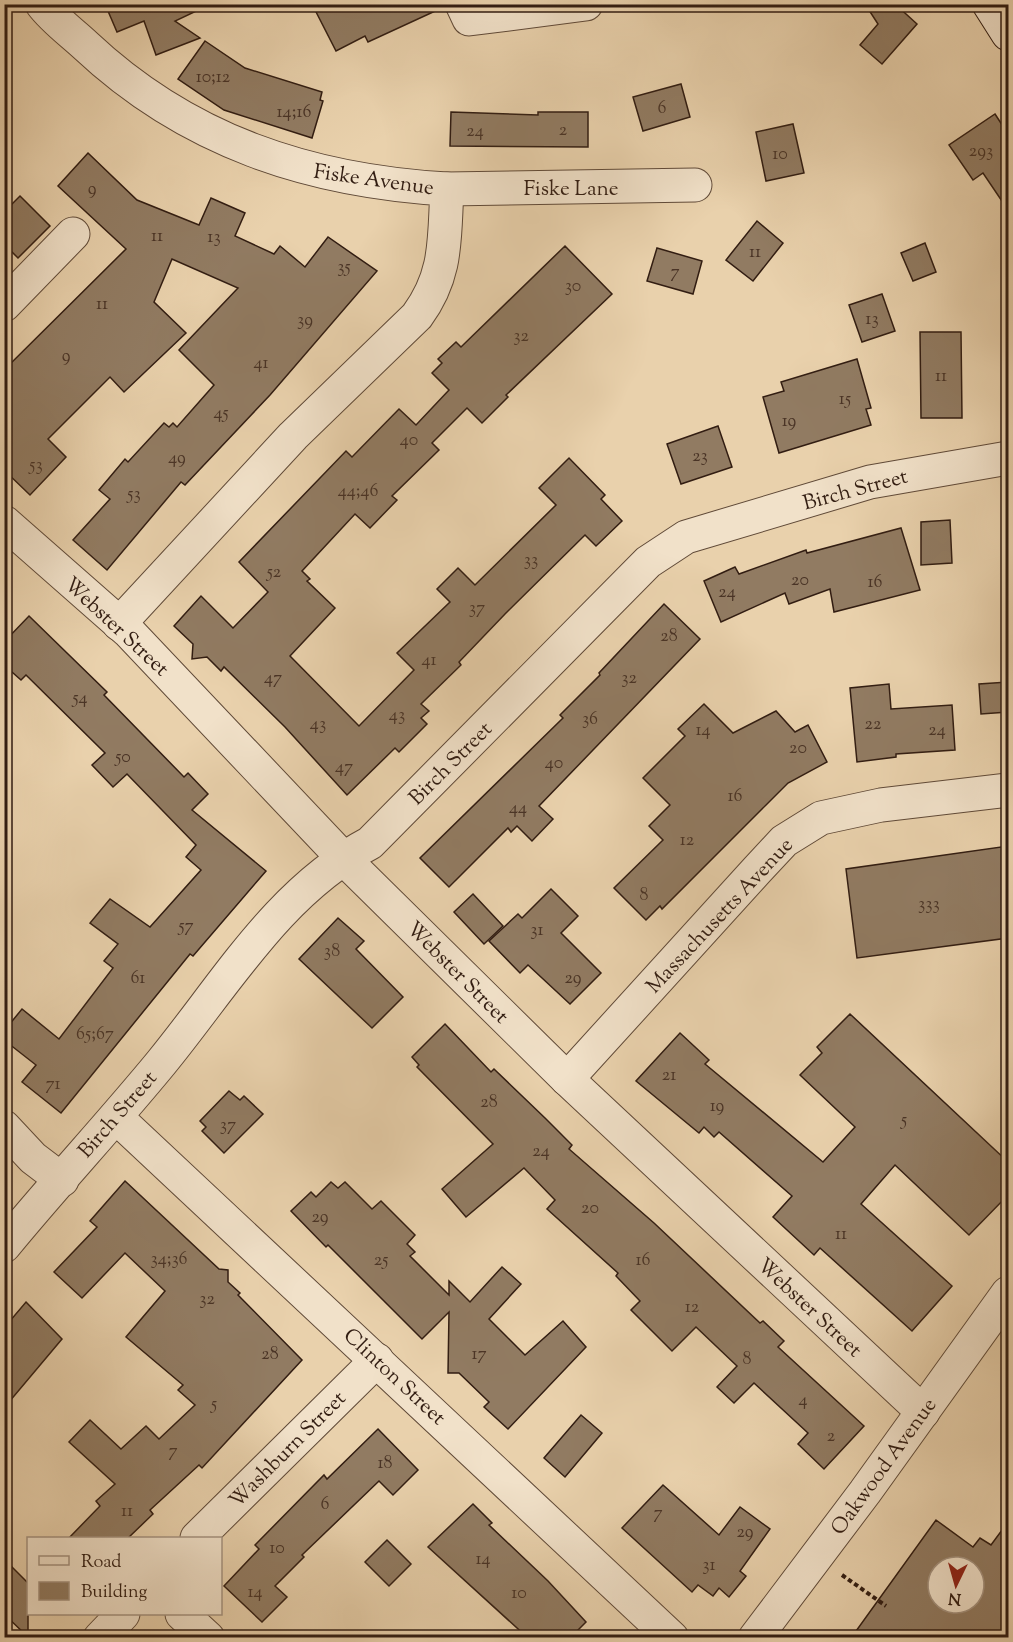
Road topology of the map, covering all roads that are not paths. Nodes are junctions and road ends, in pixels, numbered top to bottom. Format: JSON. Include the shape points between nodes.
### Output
{"nodes":[{"id":1,"x":42,"y":4,"type":"edge"},
{"id":2,"x":462,"y":4,"type":"edge"},
{"id":3,"x":586,"y":4,"type":"edge"},
{"id":4,"x":988,"y":4,"type":"edge"},
{"id":5,"x":1008,"y":34,"type":"edge"},
{"id":6,"x":695,"y":185,"type":"dead end"},
{"id":7,"x":447,"y":189,"type":"junction"},
{"id":8,"x":73,"y":234,"type":"dead end"},
{"id":9,"x":4,"y":305,"type":"edge"},
{"id":10,"x":1008,"y":458,"type":"edge"},
{"id":11,"x":4,"y":522,"type":"edge"},
{"id":12,"x":119,"y":624,"type":"junction"},
{"id":13,"x":1008,"y":790,"type":"edge"},
{"id":14,"x":343,"y":858,"type":"junction"},
{"id":15,"x":567,"y":1079,"type":"junction"},
{"id":16,"x":116,"y":1117,"type":"junction"},
{"id":17,"x":4,"y":1128,"type":"edge"},
{"id":18,"x":62,"y":1180,"type":"junction"},
{"id":19,"x":4,"y":1246,"type":"edge"},
{"id":20,"x":1008,"y":1293,"type":"edge"},
{"id":21,"x":377,"y":1360,"type":"junction"},
{"id":22,"x":922,"y":1412,"type":"junction"},
{"id":23,"x":199,"y":1537,"type":"edge"},
{"id":24,"x":122,"y":1615,"type":"edge"},
{"id":25,"x":183,"y":1615,"type":"edge"},
{"id":26,"x":100,"y":1638,"type":"edge"},
{"id":27,"x":208,"y":1638,"type":"edge"},
{"id":28,"x":672,"y":1638,"type":"edge"},
{"id":29,"x":755,"y":1638,"type":"edge"}],
"edges":[{"from":1,"to":7,"type":"street","name":"Fiske Avenue","via":[[137,89],[215,133],[290,165],[319,172],[374,183]]},
{"from":2,"to":3,"type":"street","via":[[469,19]]},
{"from":4,"to":5,"type":"street"},
{"from":6,"to":7,"type":"street","name":"Fiske Lane"},
{"from":7,"to":12,"type":"street","name":"Fiske Avenue","via":[[439,274],[433,294],[417,316],[293,436]]},
{"from":8,"to":9,"type":"street"},
{"from":10,"to":14,"type":"street","name":"Birch Street","via":[[870,482],[686,537],[648,562],[370,843]]},
{"from":11,"to":12,"type":"street","name":"Webster Street"},
{"from":12,"to":14,"type":"street","name":"Webster Street"},
{"from":13,"to":15,"type":"street","name":"Massachusetts Avenue","via":[[821,818],[784,841]]},
{"from":14,"to":15,"type":"street","name":"Webster Street"},
{"from":14,"to":16,"type":"street","name":"Birch Street","via":[[319,875],[248,951]]},
{"from":15,"to":22,"type":"street","name":"Webster Street"},
{"from":16,"to":18,"type":"street","name":"Birch Street"},
{"from":16,"to":21,"type":"street","name":"Clinton Street"},
{"from":17,"to":18,"type":"street"},
{"from":18,"to":19,"type":"street","name":"Birch Street"},
{"from":20,"to":22,"type":"street","name":"Oakwood Avenue"},
{"from":21,"to":23,"type":"street","name":"Washburn Street"},
{"from":21,"to":28,"type":"street","name":"Clinton Street"},
{"from":22,"to":29,"type":"street","name":"Oakwood Avenue"},
{"from":24,"to":26,"type":"street"},
{"from":25,"to":27,"type":"street"}]}
